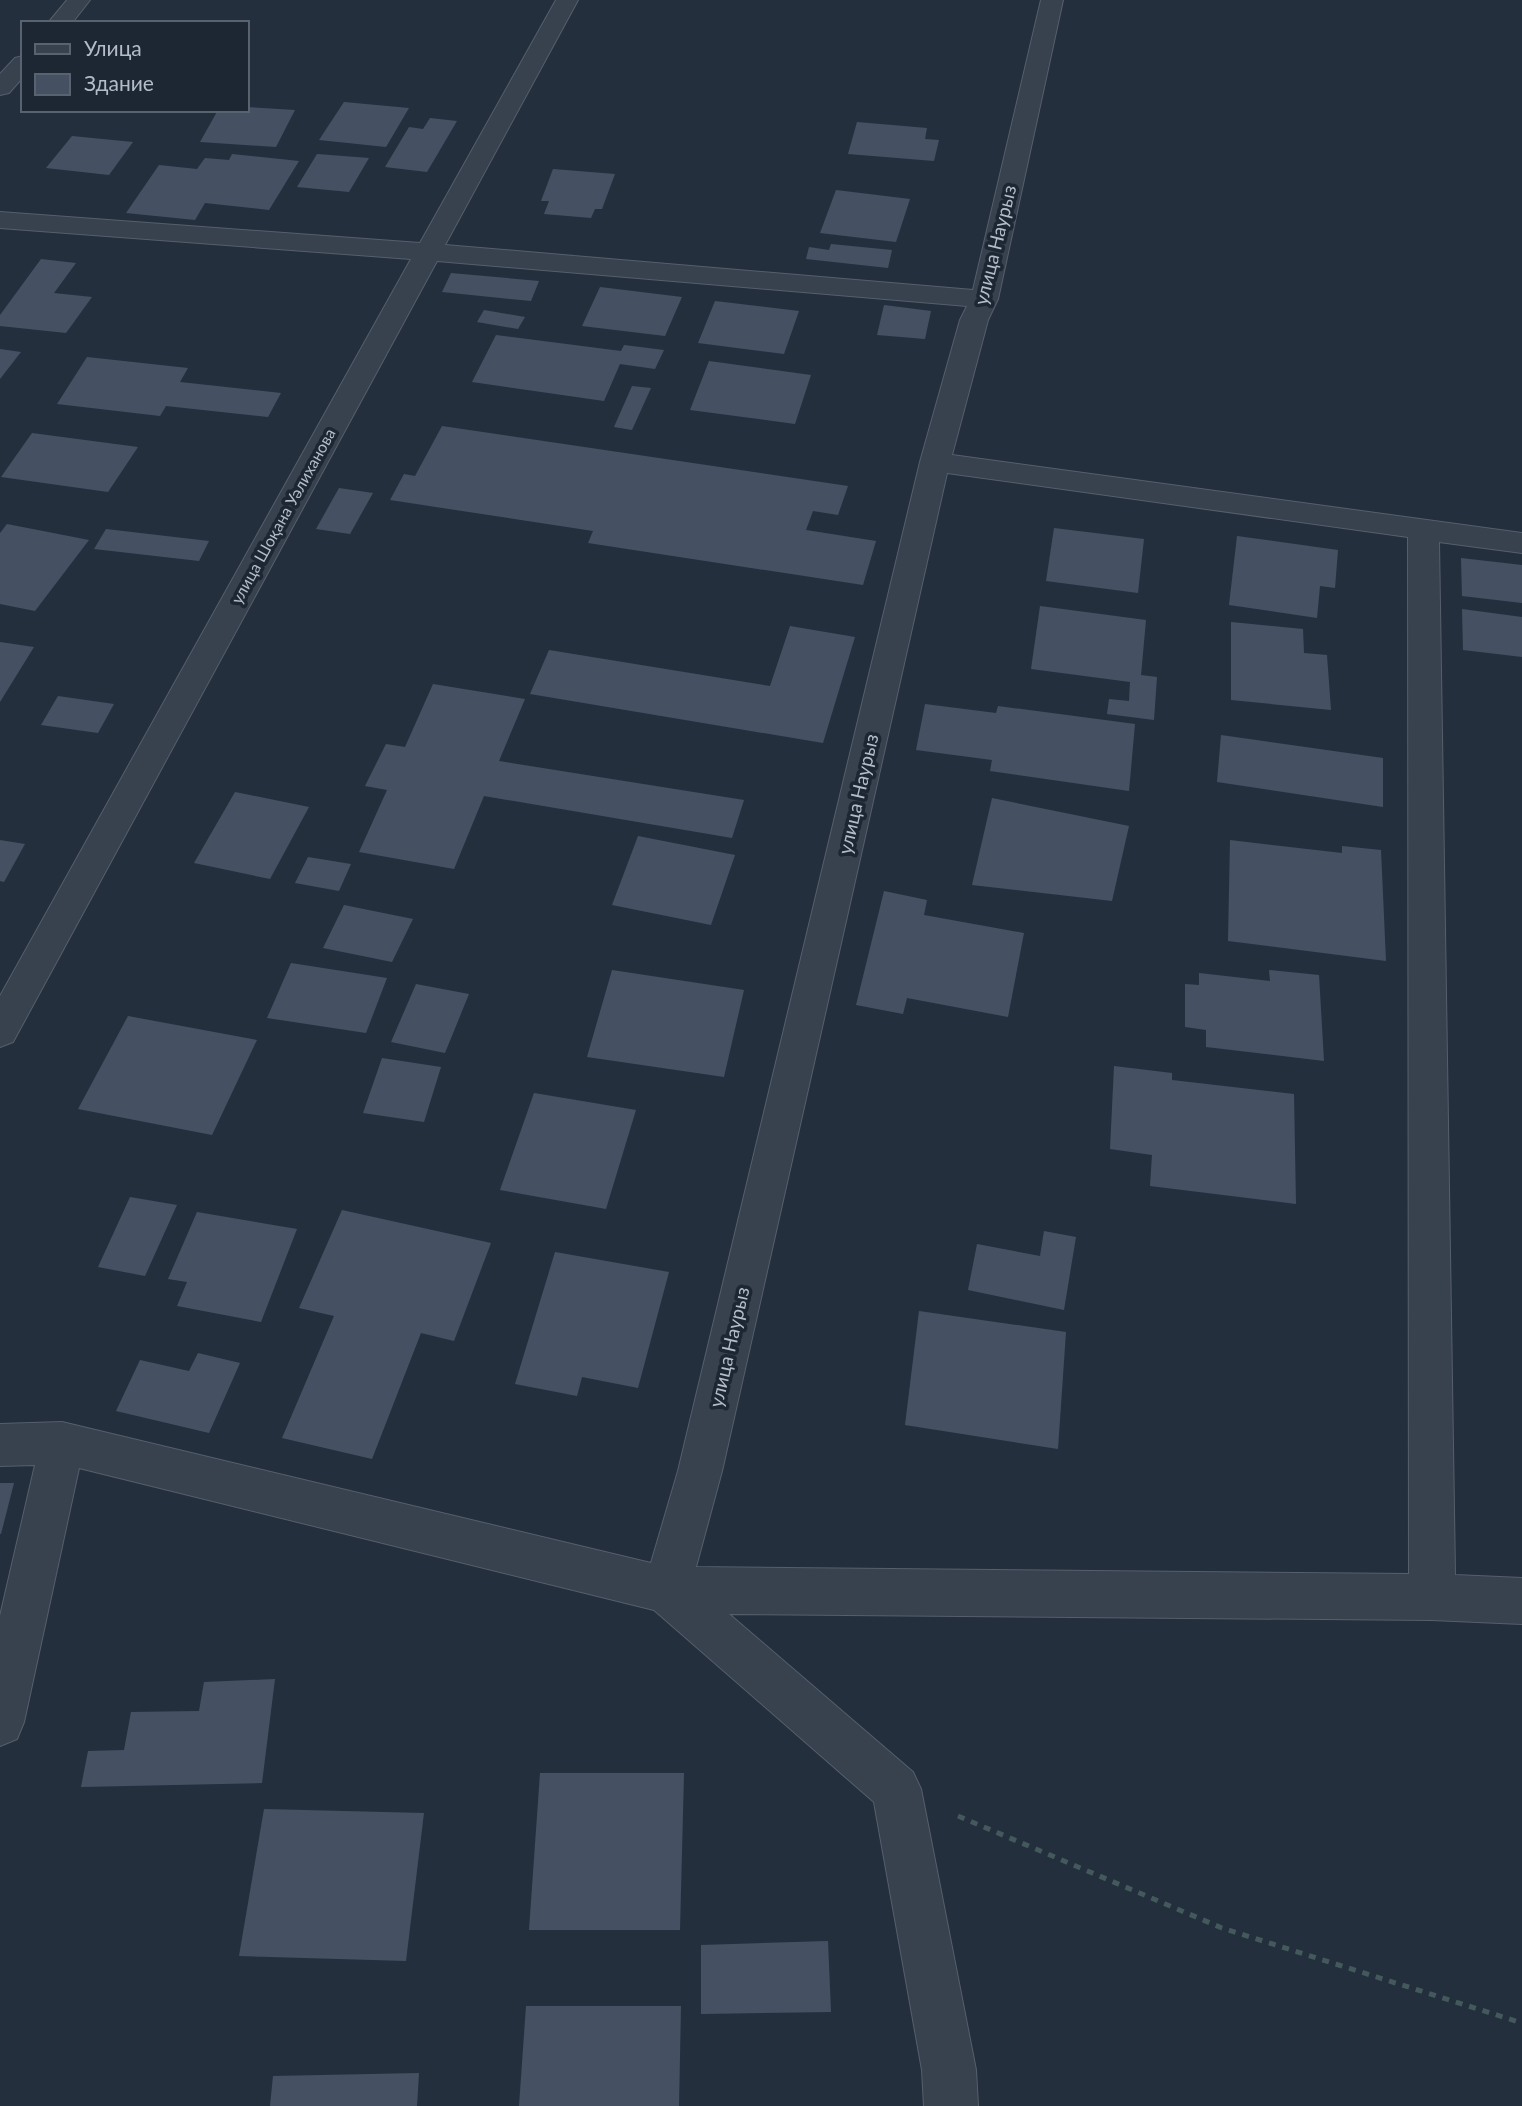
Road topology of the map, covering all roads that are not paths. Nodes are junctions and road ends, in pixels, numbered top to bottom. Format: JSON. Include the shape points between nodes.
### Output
{"nodes":[{"id":1,"x":79,"y":0,"type":"edge"},
{"id":2,"x":567,"y":0,"type":"edge"},
{"id":3,"x":1052,"y":0,"type":"edge"},
{"id":4,"x":61,"y":21,"type":"edge"},
{"id":5,"x":21,"y":65,"type":"edge"},
{"id":6,"x":0,"y":88,"type":"edge"},
{"id":7,"x":0,"y":220,"type":"edge"},
{"id":8,"x":429,"y":251,"type":"junction"},
{"id":9,"x":984,"y":299,"type":"junction"},
{"id":10,"x":935,"y":462,"type":"junction"},
{"id":11,"x":1423,"y":531,"type":"junction"},
{"id":12,"x":1522,"y":543,"type":"edge"},
{"id":13,"x":0,"y":1031,"type":"edge"},
{"id":14,"x":62,"y":1443,"type":"junction"},
{"id":15,"x":0,"y":1444,"type":"edge"},
{"id":16,"x":666,"y":1590,"type":"junction"},
{"id":17,"x":1432,"y":1597,"type":"junction"},
{"id":18,"x":1522,"y":1601,"type":"edge"},
{"id":19,"x":0,"y":1722,"type":"edge"},
{"id":20,"x":951,"y":2106,"type":"edge"}],
"edges":[{"from":1,"to":4,"type":"street"},
{"from":2,"to":8,"type":"street","name":"улица Шоқана Уәлиханова"},
{"from":3,"to":9,"type":"street","name":"улица Наурыз"},
{"from":5,"to":6,"type":"street"},
{"from":7,"to":8,"type":"street"},
{"from":8,"to":9,"type":"street"},
{"from":8,"to":13,"type":"street","name":"улица Шоқана Уәлиханова"},
{"from":9,"to":10,"type":"street","name":"улица Наурыз","via":[[974,320]]},
{"from":10,"to":11,"type":"street"},
{"from":10,"to":16,"type":"street","name":"улица Наурыз","via":[[700,1471]]},
{"from":11,"to":12,"type":"street"},
{"from":11,"to":17,"type":"street"},
{"from":14,"to":15,"type":"street"},
{"from":14,"to":16,"type":"street"},
{"from":14,"to":19,"type":"street"},
{"from":16,"to":17,"type":"street"},
{"from":16,"to":20,"type":"street","via":[[896,1789],[949,2070]]},
{"from":17,"to":18,"type":"street"}]}
